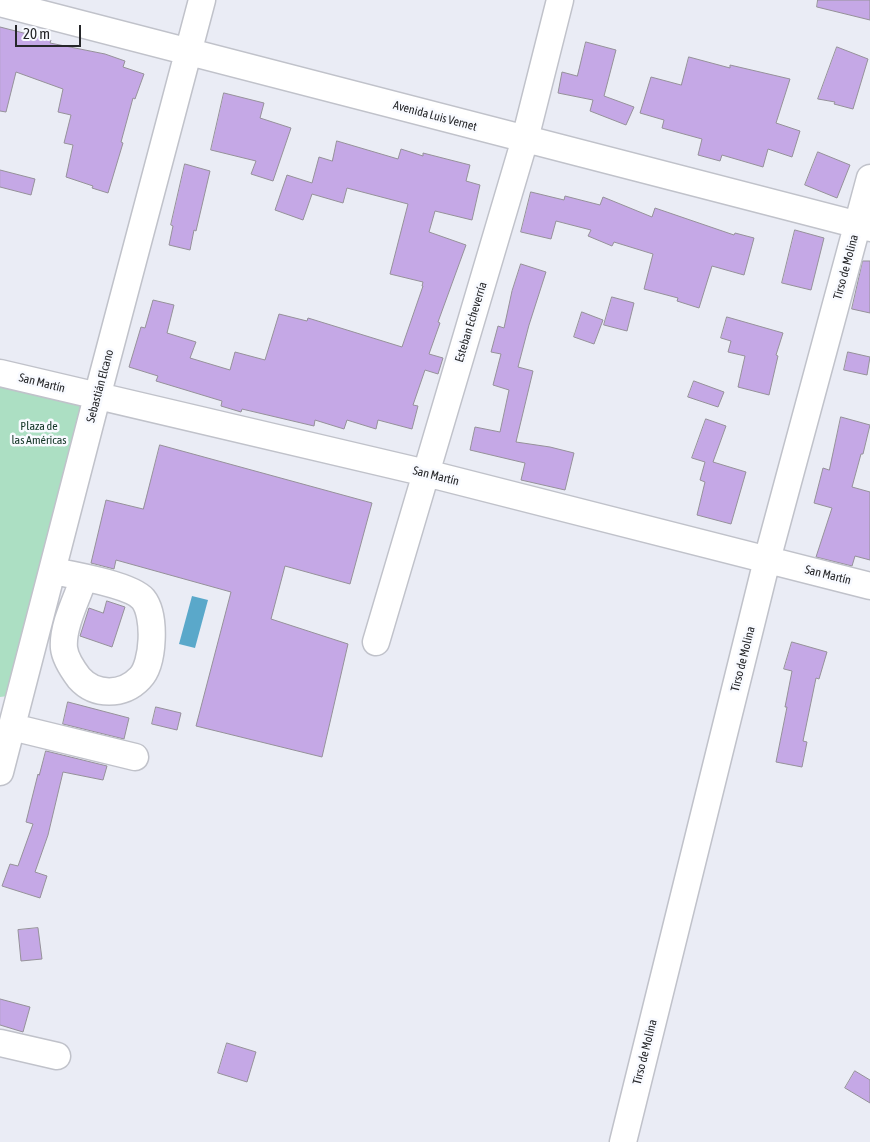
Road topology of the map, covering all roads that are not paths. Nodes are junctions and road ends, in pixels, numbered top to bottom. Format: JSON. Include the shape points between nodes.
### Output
{"nodes":[{"id":1,"x":202,"y":0,"type":"edge"},
{"id":2,"x":560,"y":0,"type":"edge"},
{"id":3,"x":0,"y":3,"type":"edge"},
{"id":4,"x":190,"y":52,"type":"junction"},
{"id":5,"x":525,"y":139,"type":"junction"},
{"id":6,"x":870,"y":178,"type":"edge"},
{"id":7,"x":864,"y":227,"type":"edge"},
{"id":8,"x":0,"y":373,"type":"edge"},
{"id":9,"x":97,"y":397,"type":"junction"},
{"id":10,"x":426,"y":473,"type":"junction"},
{"id":11,"x":768,"y":560,"type":"junction"},
{"id":12,"x":53,"y":571,"type":"junction"},
{"id":13,"x":84,"y":578,"type":"dead end"},
{"id":14,"x":870,"y":586,"type":"edge"},
{"id":15,"x":376,"y":642,"type":"dead end"},
{"id":16,"x":9,"y":717,"type":"edge"},
{"id":17,"x":135,"y":757,"type":"dead end"},
{"id":18,"x":0,"y":772,"type":"edge"},
{"id":19,"x":0,"y":1043,"type":"edge"},
{"id":20,"x":57,"y":1056,"type":"dead end"},
{"id":21,"x":623,"y":1142,"type":"edge"}],
"edges":[{"from":1,"to":4,"type":"street","name":"Sebastián Elcano"},
{"from":2,"to":5,"type":"street","name":"Esteban Echeverría"},
{"from":3,"to":4,"type":"street","name":"Avenida Luis Vernet"},
{"from":4,"to":5,"type":"street","name":"Avenida Luis Vernet"},
{"from":4,"to":9,"type":"street","name":"Sebastián Elcano"},
{"from":5,"to":7,"type":"street","name":"Avenida Luis Vernet"},
{"from":5,"to":10,"type":"street","name":"Esteban Echeverría"},
{"from":6,"to":7,"type":"street","name":"Tirso de Molina"},
{"from":7,"to":11,"type":"street","name":"Tirso de Molina"},
{"from":8,"to":9,"type":"street","name":"San Martín"},
{"from":9,"to":10,"type":"street","name":"San Martín"},
{"from":9,"to":12,"type":"street","name":"Sebastián Elcano"},
{"from":10,"to":11,"type":"street","name":"San Martín"},
{"from":10,"to":15,"type":"street","name":"Esteban Echeverría"},
{"from":11,"to":14,"type":"street","name":"San Martín"},
{"from":11,"to":21,"type":"street","name":"Tirso de Molina"},
{"from":12,"to":13,"type":"street"},
{"from":12,"to":16,"type":"street","name":"Sebastián Elcano"},
{"from":16,"to":17,"type":"street"},
{"from":16,"to":18,"type":"street","name":"Sebastián Elcano"},
{"from":19,"to":20,"type":"street"}]}
